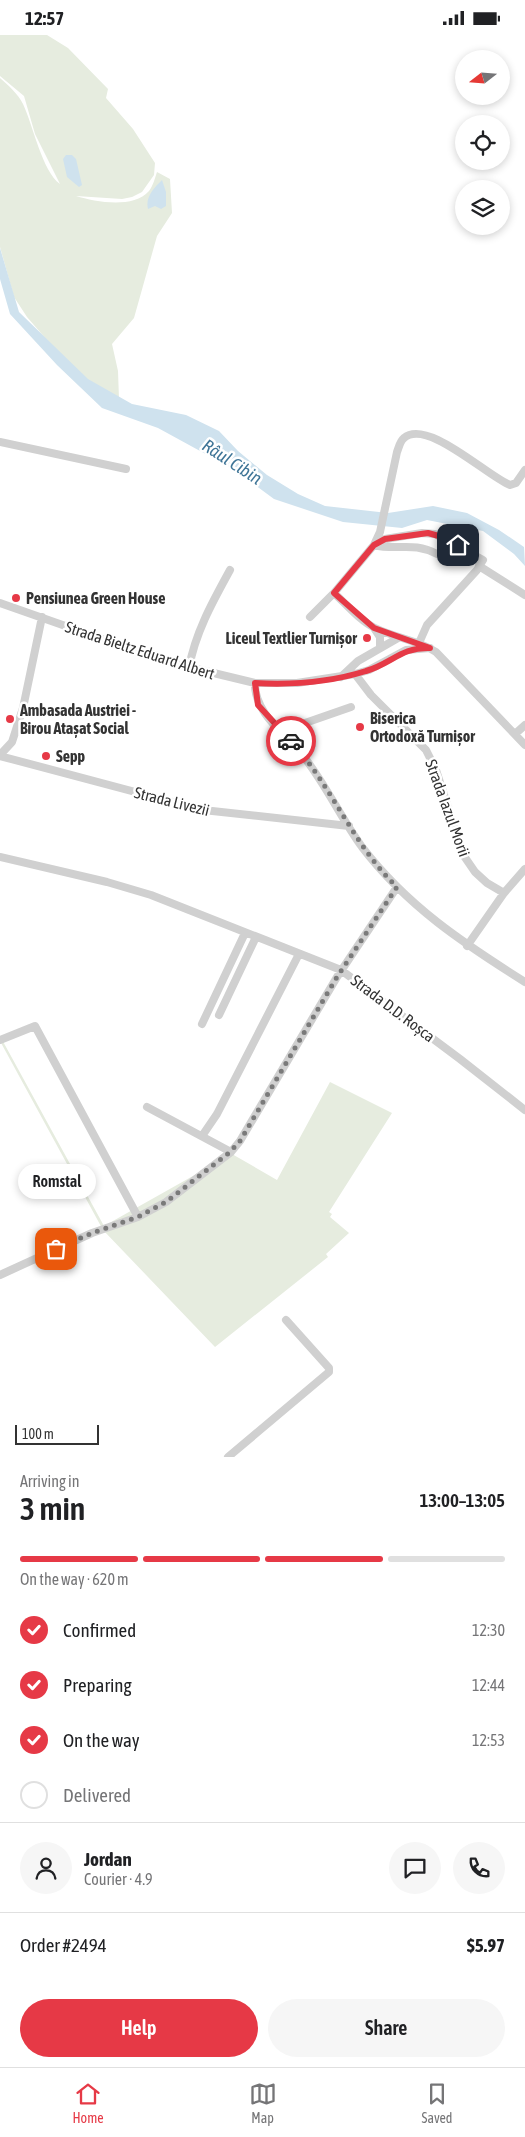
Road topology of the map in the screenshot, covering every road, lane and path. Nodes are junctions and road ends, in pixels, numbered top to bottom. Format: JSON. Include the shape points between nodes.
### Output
{"nodes":[{"id":1,"x":0,"y":442,"type":"edge"},
{"id":2,"x":126,"y":469,"type":"dead end"},
{"id":3,"x":525,"y":471,"type":"edge"},
{"id":4,"x":415,"y":534,"type":"junction"},
{"id":5,"x":374,"y":545,"type":"junction"},
{"id":6,"x":417,"y":546,"type":"junction"},
{"id":7,"x":437,"y":554,"type":"dead end"},
{"id":8,"x":481,"y":563,"type":"junction"},
{"id":9,"x":230,"y":570,"type":"dead end"},
{"id":10,"x":334,"y":593,"type":"junction"},
{"id":11,"x":525,"y":595,"type":"edge"},
{"id":12,"x":0,"y":603,"type":"edge"},
{"id":13,"x":42,"y":617,"type":"junction"},
{"id":14,"x":310,"y":617,"type":"dead end"},
{"id":15,"x":374,"y":628,"type":"junction"},
{"id":16,"x":398,"y":638,"type":"junction"},
{"id":17,"x":419,"y":643,"type":"junction"},
{"id":18,"x":380,"y":647,"type":"junction"},
{"id":19,"x":430,"y":648,"type":"junction"},
{"id":20,"x":189,"y":668,"type":"junction"},
{"id":21,"x":356,"y":674,"type":"junction"},
{"id":22,"x":341,"y":677,"type":"junction"},
{"id":23,"x":255,"y":683,"type":"junction"},
{"id":24,"x":350,"y":707,"type":"dead end"},
{"id":25,"x":525,"y":725,"type":"edge"},
{"id":26,"x":282,"y":731,"type":"junction"},
{"id":27,"x":515,"y":734,"type":"junction"},
{"id":28,"x":525,"y":745,"type":"edge"},
{"id":29,"x":0,"y":755,"type":"edge"},
{"id":30,"x":349,"y":826,"type":"junction"},
{"id":31,"x":0,"y":857,"type":"edge"},
{"id":32,"x":525,"y":869,"type":"edge"},
{"id":33,"x":397,"y":887,"type":"junction"},
{"id":34,"x":504,"y":893,"type":"junction"},
{"id":35,"x":245,"y":933,"type":"junction"},
{"id":36,"x":256,"y":937,"type":"junction"},
{"id":37,"x":467,"y":946,"type":"junction"},
{"id":38,"x":299,"y":954,"type":"junction"},
{"id":39,"x":341,"y":970,"type":"junction"},
{"id":40,"x":525,"y":982,"type":"edge"},
{"id":41,"x":219,"y":1015,"type":"dead end"},
{"id":42,"x":202,"y":1024,"type":"dead end"},
{"id":43,"x":0,"y":1040,"type":"edge"},
{"id":44,"x":147,"y":1107,"type":"dead end"},
{"id":45,"x":525,"y":1110,"type":"edge"},
{"id":46,"x":202,"y":1136,"type":"junction"},
{"id":47,"x":230,"y":1152,"type":"junction"},
{"id":48,"x":138,"y":1217,"type":"junction"},
{"id":49,"x":0,"y":1275,"type":"edge"},
{"id":50,"x":286,"y":1320,"type":"dead end"},
{"id":51,"x":228,"y":1457,"type":"edge"}],
"edges":[{"from":1,"to":2,"type":"street"},
{"from":3,"to":5,"type":"street","via":[[516,483],[510,485],[439,441],[422,434],[412,434],[400,442],[380,532]]},
{"from":4,"to":5,"type":"street","via":[[385,539]]},
{"from":4,"to":6,"type":"street"},
{"from":4,"to":8,"type":"street","via":[[435,533]]},
{"from":5,"to":6,"type":"street"},
{"from":5,"to":10,"type":"street"},
{"from":6,"to":7,"type":"street"},
{"from":8,"to":11,"type":"street"},
{"from":8,"to":17,"type":"street","via":[[427,625]]},
{"from":9,"to":20,"type":"street","via":[[201,628]]},
{"from":10,"to":14,"type":"street"},
{"from":10,"to":15,"type":"street"},
{"from":12,"to":13,"type":"street","name":"Strada Bieltz Eduard Albert"},
{"from":13,"to":20,"type":"street","name":"Strada Bieltz Eduard Albert"},
{"from":13,"to":29,"type":"street","via":[[23,708],[12,742]]},
{"from":15,"to":16,"type":"street"},
{"from":15,"to":18,"type":"street","via":[[380,637]]},
{"from":16,"to":17,"type":"street"},
{"from":16,"to":18,"type":"street"},
{"from":17,"to":19,"type":"street"},
{"from":18,"to":22,"type":"street"},
{"from":19,"to":21,"type":"street","name":"Strada Bieltz Eduard Albert","via":[[406,650]]},
{"from":19,"to":27,"type":"street"},
{"from":20,"to":23,"type":"street","name":"Strada Bieltz Eduard Albert"},
{"from":21,"to":22,"type":"street","name":"Strada Bieltz Eduard Albert"},
{"from":21,"to":34,"type":"street","name":"Strada Iazul Morii","via":[[371,695],[426,750],[436,770],[464,856],[475,872]]},
{"from":22,"to":23,"type":"street","name":"Strada Bieltz Eduard Albert","via":[[297,683]]},
{"from":23,"to":26,"type":"street","via":[[258,705]]},
{"from":24,"to":26,"type":"street"},
{"from":25,"to":27,"type":"street"},
{"from":26,"to":30,"type":"street","via":[[306,759]]},
{"from":27,"to":28,"type":"street"},
{"from":29,"to":30,"type":"street","name":"Strada Livezii","via":[[203,810]]},
{"from":30,"to":33,"type":"street"},
{"from":31,"to":35,"type":"street","name":"Strada D.D. Roșca","via":[[150,895]]},
{"from":32,"to":34,"type":"street"},
{"from":33,"to":37,"type":"street"},
{"from":33,"to":39,"type":"street"},
{"from":34,"to":37,"type":"street"},
{"from":35,"to":36,"type":"street","name":"Strada D.D. Roșca"},
{"from":35,"to":42,"type":"street"},
{"from":36,"to":38,"type":"street","name":"Strada D.D. Roșca"},
{"from":36,"to":41,"type":"street"},
{"from":37,"to":40,"type":"street"},
{"from":38,"to":39,"type":"street","name":"Strada D.D. Roșca"},
{"from":38,"to":46,"type":"street","via":[[217,1114]]},
{"from":39,"to":45,"type":"street","name":"Strada D.D. Roșca"},
{"from":39,"to":47,"type":"street","via":[[240,1141]]},
{"from":43,"to":48,"type":"street","via":[[35,1026]]},
{"from":44,"to":46,"type":"street"},
{"from":46,"to":47,"type":"street"},
{"from":47,"to":48,"type":"street","via":[[166,1202]]},
{"from":48,"to":49,"type":"street","via":[[92,1233]]},
{"from":50,"to":51,"type":"street","via":[[330,1372]]}]}
